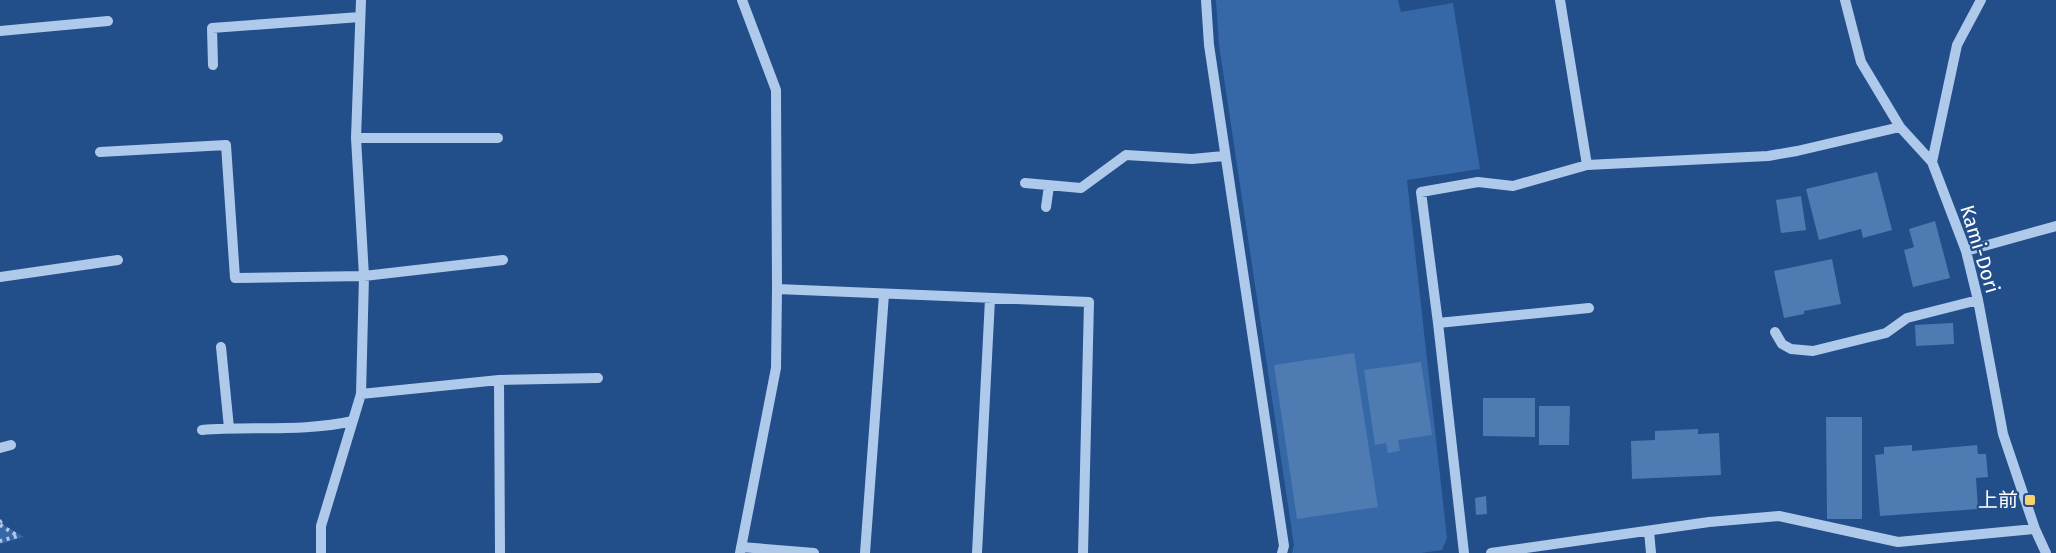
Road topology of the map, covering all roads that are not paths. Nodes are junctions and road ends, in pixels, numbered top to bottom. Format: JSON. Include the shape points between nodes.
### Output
{"nodes":[{"id":1,"x":361,"y":0,"type":"edge"},
{"id":2,"x":742,"y":0,"type":"edge"},
{"id":3,"x":1206,"y":0,"type":"edge"},
{"id":4,"x":1560,"y":0,"type":"edge"},
{"id":5,"x":1845,"y":0,"type":"edge"},
{"id":6,"x":1981,"y":0,"type":"edge"},
{"id":7,"x":360,"y":17,"type":"junction"},
{"id":8,"x":108,"y":21,"type":"dead end"},
{"id":9,"x":0,"y":31,"type":"edge"},
{"id":10,"x":213,"y":65,"type":"dead end"},
{"id":11,"x":1900,"y":127,"type":"junction"},
{"id":12,"x":356,"y":138,"type":"junction"},
{"id":13,"x":498,"y":138,"type":"dead end"},
{"id":14,"x":100,"y":152,"type":"dead end"},
{"id":15,"x":1224,"y":156,"type":"junction"},
{"id":16,"x":1932,"y":162,"type":"junction"},
{"id":17,"x":1587,"y":165,"type":"junction"},
{"id":18,"x":1025,"y":183,"type":"dead end"},
{"id":19,"x":1049,"y":186,"type":"junction"},
{"id":20,"x":1046,"y":207,"type":"dead end"},
{"id":21,"x":2056,"y":226,"type":"edge"},
{"id":22,"x":1966,"y":251,"type":"junction"},
{"id":23,"x":118,"y":260,"type":"dead end"},
{"id":24,"x":504,"y":260,"type":"dead end"},
{"id":25,"x":364,"y":276,"type":"junction"},
{"id":26,"x":0,"y":277,"type":"edge"},
{"id":27,"x":777,"y":289,"type":"junction"},
{"id":28,"x":884,"y":294,"type":"junction"},
{"id":29,"x":990,"y":299,"type":"junction"},
{"id":30,"x":1978,"y":300,"type":"junction"},
{"id":31,"x":1589,"y":308,"type":"dead end"},
{"id":32,"x":1438,"y":322,"type":"junction"},
{"id":33,"x":1775,"y":332,"type":"dead end"},
{"id":34,"x":221,"y":347,"type":"dead end"},
{"id":35,"x":598,"y":378,"type":"dead end"},
{"id":36,"x":499,"y":380,"type":"junction"},
{"id":37,"x":361,"y":394,"type":"junction"},
{"id":38,"x":353,"y":421,"type":"junction"},
{"id":39,"x":229,"y":428,"type":"junction"},
{"id":40,"x":202,"y":430,"type":"dead end"},
{"id":41,"x":2034,"y":529,"type":"junction"},
{"id":42,"x":1649,"y":531,"type":"junction"},
{"id":43,"x":740,"y":550,"type":"edge"},
{"id":44,"x":321,"y":553,"type":"edge"},
{"id":45,"x":500,"y":553,"type":"edge"},
{"id":46,"x":814,"y":553,"type":"edge"},
{"id":47,"x":865,"y":553,"type":"edge"},
{"id":48,"x":977,"y":553,"type":"edge"},
{"id":49,"x":1083,"y":553,"type":"edge"},
{"id":50,"x":1282,"y":553,"type":"edge"},
{"id":51,"x":1464,"y":553,"type":"edge"},
{"id":52,"x":1491,"y":553,"type":"edge"},
{"id":53,"x":1651,"y":553,"type":"edge"},
{"id":54,"x":2046,"y":553,"type":"edge"}],
"edges":[{"from":1,"to":7,"type":"street"},
{"from":2,"to":27,"type":"street","via":[[776,90]]},
{"from":3,"to":15,"type":"street"},
{"from":4,"to":17,"type":"street"},
{"from":5,"to":11,"type":"street","name":"Kami-Dori","via":[[1861,62]]},
{"from":6,"to":16,"type":"street","via":[[1958,45]]},
{"from":7,"to":10,"type":"street","via":[[212,28]]},
{"from":7,"to":12,"type":"street"},
{"from":8,"to":9,"type":"street"},
{"from":11,"to":16,"type":"street","name":"Kami-Dori"},
{"from":11,"to":17,"type":"street","via":[[1768,156]]},
{"from":12,"to":13,"type":"street"},
{"from":12,"to":25,"type":"street"},
{"from":14,"to":25,"type":"street","via":[[226,145],[235,278]]},
{"from":15,"to":19,"type":"street","via":[[1192,159],[1126,155],[1081,188]]},
{"from":15,"to":50,"type":"street"},
{"from":16,"to":22,"type":"street","name":"Kami-Dori"},
{"from":17,"to":32,"type":"street","via":[[1513,186],[1478,182],[1421,192]]},
{"from":18,"to":19,"type":"street"},
{"from":19,"to":20,"type":"street"},
{"from":21,"to":22,"type":"street"},
{"from":22,"to":30,"type":"street","name":"Kami-Dori"},
{"from":23,"to":26,"type":"street"},
{"from":24,"to":25,"type":"street"},
{"from":25,"to":37,"type":"street"},
{"from":27,"to":28,"type":"street"},
{"from":27,"to":43,"type":"street","via":[[776,368]]},
{"from":28,"to":29,"type":"street"},
{"from":28,"to":47,"type":"street"},
{"from":29,"to":48,"type":"street"},
{"from":29,"to":49,"type":"street","via":[[1089,302]]},
{"from":30,"to":33,"type":"street","via":[[1907,318],[1886,333],[1813,351],[1791,349],[1782,344]]},
{"from":30,"to":41,"type":"street","name":"Kami-Dori","via":[[2003,434]]},
{"from":31,"to":32,"type":"street"},
{"from":32,"to":51,"type":"street"},
{"from":34,"to":39,"type":"street"},
{"from":35,"to":36,"type":"street"},
{"from":36,"to":37,"type":"street"},
{"from":36,"to":45,"type":"street"},
{"from":37,"to":38,"type":"street"},
{"from":38,"to":39,"type":"street","via":[[328,427]]},
{"from":38,"to":44,"type":"street","via":[[321,526]]},
{"from":39,"to":40,"type":"street"},
{"from":41,"to":42,"type":"street","via":[[1898,542],[1779,516]]},
{"from":41,"to":54,"type":"street","name":"Kami-Dori"},
{"from":42,"to":52,"type":"street"},
{"from":42,"to":53,"type":"street"},
{"from":43,"to":46,"type":"street"}]}
